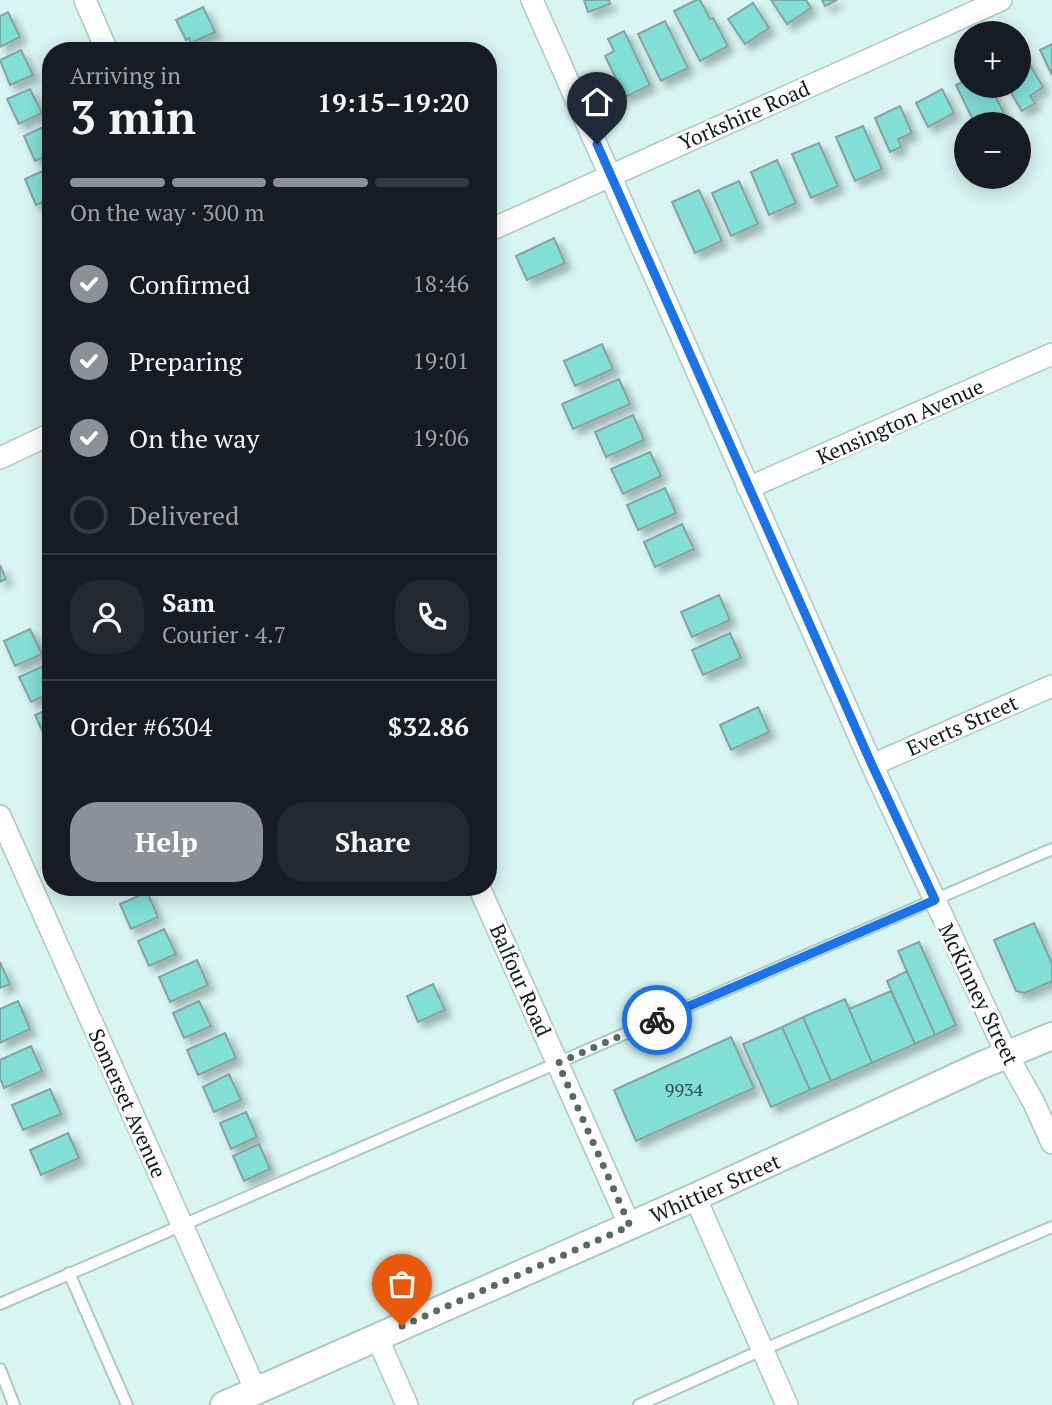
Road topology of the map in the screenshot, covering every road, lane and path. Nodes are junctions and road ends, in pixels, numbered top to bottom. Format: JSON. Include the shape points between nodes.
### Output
{"nodes":[{"id":1,"x":85,"y":0,"type":"edge"},
{"id":2,"x":532,"y":0,"type":"edge"},
{"id":3,"x":1001,"y":0,"type":"edge"},
{"id":4,"x":103,"y":42,"type":"edge"},
{"id":5,"x":609,"y":175,"type":"junction"},
{"id":6,"x":497,"y":227,"type":"edge"},
{"id":7,"x":1052,"y":354,"type":"edge"},
{"id":8,"x":42,"y":439,"type":"edge"},
{"id":9,"x":0,"y":458,"type":"edge"},
{"id":10,"x":748,"y":488,"type":"junction"},
{"id":11,"x":1052,"y":686,"type":"edge"},
{"id":12,"x":872,"y":765,"type":"junction"},
{"id":13,"x":0,"y":816,"type":"edge"},
{"id":14,"x":1052,"y":849,"type":"edge"},
{"id":15,"x":483,"y":896,"type":"edge"},
{"id":16,"x":935,"y":900,"type":"junction"},
{"id":17,"x":1052,"y":1036,"type":"edge"},
{"id":18,"x":1007,"y":1055,"type":"junction"},
{"id":19,"x":558,"y":1063,"type":"junction"},
{"id":20,"x":1052,"y":1143,"type":"edge"},
{"id":21,"x":695,"y":1197,"type":"junction"},
{"id":22,"x":182,"y":1223,"type":"junction"},
{"id":23,"x":630,"y":1226,"type":"junction"},
{"id":24,"x":1052,"y":1227,"type":"edge"},
{"id":25,"x":69,"y":1273,"type":"junction"},
{"id":26,"x":0,"y":1304,"type":"edge"},
{"id":27,"x":377,"y":1338,"type":"junction"},
{"id":28,"x":762,"y":1350,"type":"junction"},
{"id":29,"x":0,"y":1370,"type":"edge"},
{"id":30,"x":256,"y":1391,"type":"junction"},
{"id":31,"x":15,"y":1405,"type":"edge"},
{"id":32,"x":127,"y":1405,"type":"edge"},
{"id":33,"x":224,"y":1405,"type":"edge"},
{"id":34,"x":407,"y":1405,"type":"edge"},
{"id":35,"x":639,"y":1405,"type":"edge"},
{"id":36,"x":787,"y":1405,"type":"edge"}],
"edges":[{"from":1,"to":4,"type":"street"},
{"from":2,"to":5,"type":"street","name":"McKinney Street"},
{"from":3,"to":5,"type":"street","name":"Yorkshire Road"},
{"from":5,"to":6,"type":"street","name":"Yorkshire Road"},
{"from":5,"to":10,"type":"street","name":"McKinney Street"},
{"from":7,"to":10,"type":"street","name":"Kensington Avenue"},
{"from":8,"to":9,"type":"street"},
{"from":10,"to":12,"type":"street","name":"McKinney Street"},
{"from":11,"to":12,"type":"street","name":"Everts Street"},
{"from":12,"to":16,"type":"street","name":"McKinney Street"},
{"from":13,"to":22,"type":"street","name":"Somerset Avenue"},
{"from":14,"to":16,"type":"lane"},
{"from":15,"to":19,"type":"street","name":"Balfour Road"},
{"from":16,"to":18,"type":"street","name":"McKinney Street"},
{"from":16,"to":19,"type":"lane"},
{"from":17,"to":18,"type":"street","name":"Whittier Street"},
{"from":18,"to":20,"type":"street","name":"McKinney Street"},
{"from":18,"to":21,"type":"street","name":"Whittier Street"},
{"from":19,"to":22,"type":"lane"},
{"from":19,"to":23,"type":"street","name":"Balfour Road"},
{"from":21,"to":23,"type":"street","name":"Whittier Street"},
{"from":21,"to":28,"type":"street"},
{"from":22,"to":25,"type":"lane"},
{"from":22,"to":30,"type":"street","name":"Somerset Avenue"},
{"from":23,"to":27,"type":"street","name":"Whittier Street"},
{"from":24,"to":28,"type":"lane"},
{"from":25,"to":26,"type":"lane"},
{"from":25,"to":32,"type":"lane"},
{"from":27,"to":30,"type":"street","name":"Whittier Street"},
{"from":27,"to":34,"type":"street"},
{"from":28,"to":35,"type":"lane"},
{"from":28,"to":36,"type":"street"},
{"from":29,"to":31,"type":"lane"},
{"from":30,"to":33,"type":"street","name":"Whittier Street"}]}
